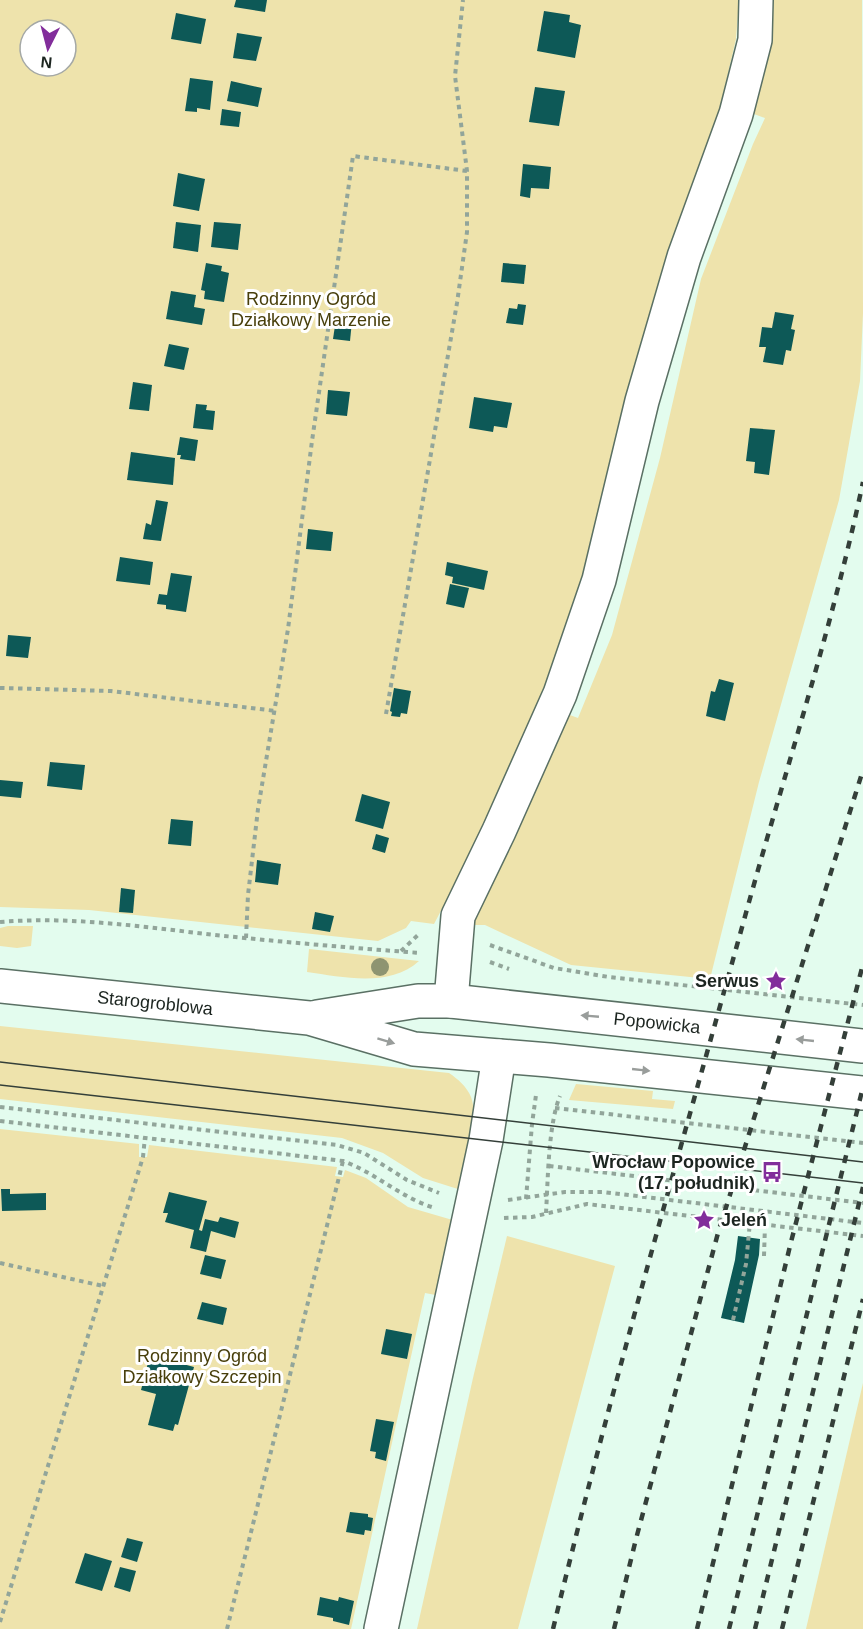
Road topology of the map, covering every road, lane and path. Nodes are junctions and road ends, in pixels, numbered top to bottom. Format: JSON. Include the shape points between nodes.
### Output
{"nodes":[{"id":1,"x":463,"y":0,"type":"edge"},
{"id":2,"x":756,"y":0,"type":"edge"},
{"id":3,"x":467,"y":171,"type":"junction"},
{"id":4,"x":0,"y":688,"type":"edge"},
{"id":5,"x":276,"y":711,"type":"junction"},
{"id":6,"x":386,"y":714,"type":"dead end"},
{"id":7,"x":0,"y":922,"type":"edge"},
{"id":8,"x":455,"y":937,"type":"junction"},
{"id":9,"x":246,"y":938,"type":"junction"},
{"id":10,"x":0,"y":986,"type":"edge"},
{"id":11,"x":451,"y":1001,"type":"junction"},
{"id":12,"x":863,"y":1005,"type":"edge"},
{"id":13,"x":309,"y":1018,"type":"junction"},
{"id":14,"x":863,"y":1046,"type":"edge"},
{"id":15,"x":499,"y":1056,"type":"junction"},
{"id":16,"x":549,"y":1060,"type":"junction"},
{"id":17,"x":863,"y":1093,"type":"edge"},
{"id":18,"x":0,"y":1107,"type":"edge"},
{"id":19,"x":555,"y":1108,"type":"dead end"},
{"id":20,"x":0,"y":1121,"type":"edge"},
{"id":21,"x":145,"y":1137,"type":"junction"},
{"id":22,"x":863,"y":1143,"type":"edge"},
{"id":23,"x":343,"y":1161,"type":"junction"},
{"id":24,"x":549,"y":1166,"type":"dead end"},
{"id":25,"x":526,"y":1199,"type":"junction"},
{"id":26,"x":863,"y":1203,"type":"edge"},
{"id":27,"x":472,"y":1207,"type":"junction"},
{"id":28,"x":750,"y":1222,"type":"junction"},
{"id":29,"x":863,"y":1223,"type":"edge"},
{"id":30,"x":765,"y":1225,"type":"junction"},
{"id":31,"x":863,"y":1236,"type":"edge"},
{"id":32,"x":764,"y":1256,"type":"dead end"},
{"id":33,"x":0,"y":1263,"type":"edge"},
{"id":34,"x":103,"y":1286,"type":"junction"},
{"id":35,"x":733,"y":1320,"type":"dead end"},
{"id":36,"x":0,"y":1622,"type":"edge"},
{"id":37,"x":227,"y":1629,"type":"edge"},
{"id":38,"x":381,"y":1629,"type":"edge"}],
"edges":[{"from":1,"to":3,"type":"path","via":[[455,76]]},
{"from":2,"to":8,"type":"street","via":[[755,40],[736,114],[684,257],[651,367],[599,580],[560,694],[458,916]]},
{"from":3,"to":5,"type":"path","via":[[353,156]]},
{"from":3,"to":6,"type":"path","via":[[467,232],[457,303]]},
{"from":4,"to":5,"type":"path","via":[[111,691]]},
{"from":5,"to":9,"type":"path","via":[[258,809]]},
{"from":7,"to":9,"type":"path","via":[[96,921]]},
{"from":8,"to":9,"type":"path","via":[[418,935],[401,952]]},
{"from":8,"to":11,"type":"street"},
{"from":8,"to":12,"type":"path","via":[[477,940],[554,968]]},
{"from":10,"to":13,"type":"street","name":"Starogroblowa"},
{"from":11,"to":13,"type":"street","name":"Starogroblowa","via":[[418,1000]]},
{"from":14,"to":11,"type":"street","name":"Popowicka","one_way":true},
{"from":13,"to":15,"type":"street","name":"Starogroblowa","one_way":true,"via":[[414,1049]]},
{"from":15,"to":16,"type":"street"},
{"from":15,"to":27,"type":"street"},
{"from":16,"to":17,"type":"street","one_way":true},
{"from":16,"to":25,"type":"path","via":[[534,1104]]},
{"from":18,"to":27,"type":"path","via":[[337,1145],[364,1153],[407,1180]]},
{"from":19,"to":22,"type":"path"},
{"from":20,"to":21,"type":"path"},
{"from":21,"to":23,"type":"path"},
{"from":21,"to":34,"type":"path","via":[[143,1157]]},
{"from":23,"to":27,"type":"path","via":[[368,1171],[409,1198],[445,1210]]},
{"from":23,"to":37,"type":"path"},
{"from":24,"to":26,"type":"path"},
{"from":25,"to":27,"type":"path"},
{"from":25,"to":29,"type":"path","via":[[565,1192],[603,1192]]},
{"from":27,"to":28,"type":"path","via":[[514,1219],[587,1204]]},
{"from":27,"to":38,"type":"street"},
{"from":28,"to":30,"type":"path"},
{"from":28,"to":35,"type":"path","via":[[746,1264]]},
{"from":30,"to":31,"type":"path"},
{"from":30,"to":32,"type":"path"},
{"from":33,"to":34,"type":"path"},
{"from":34,"to":36,"type":"path"}]}
